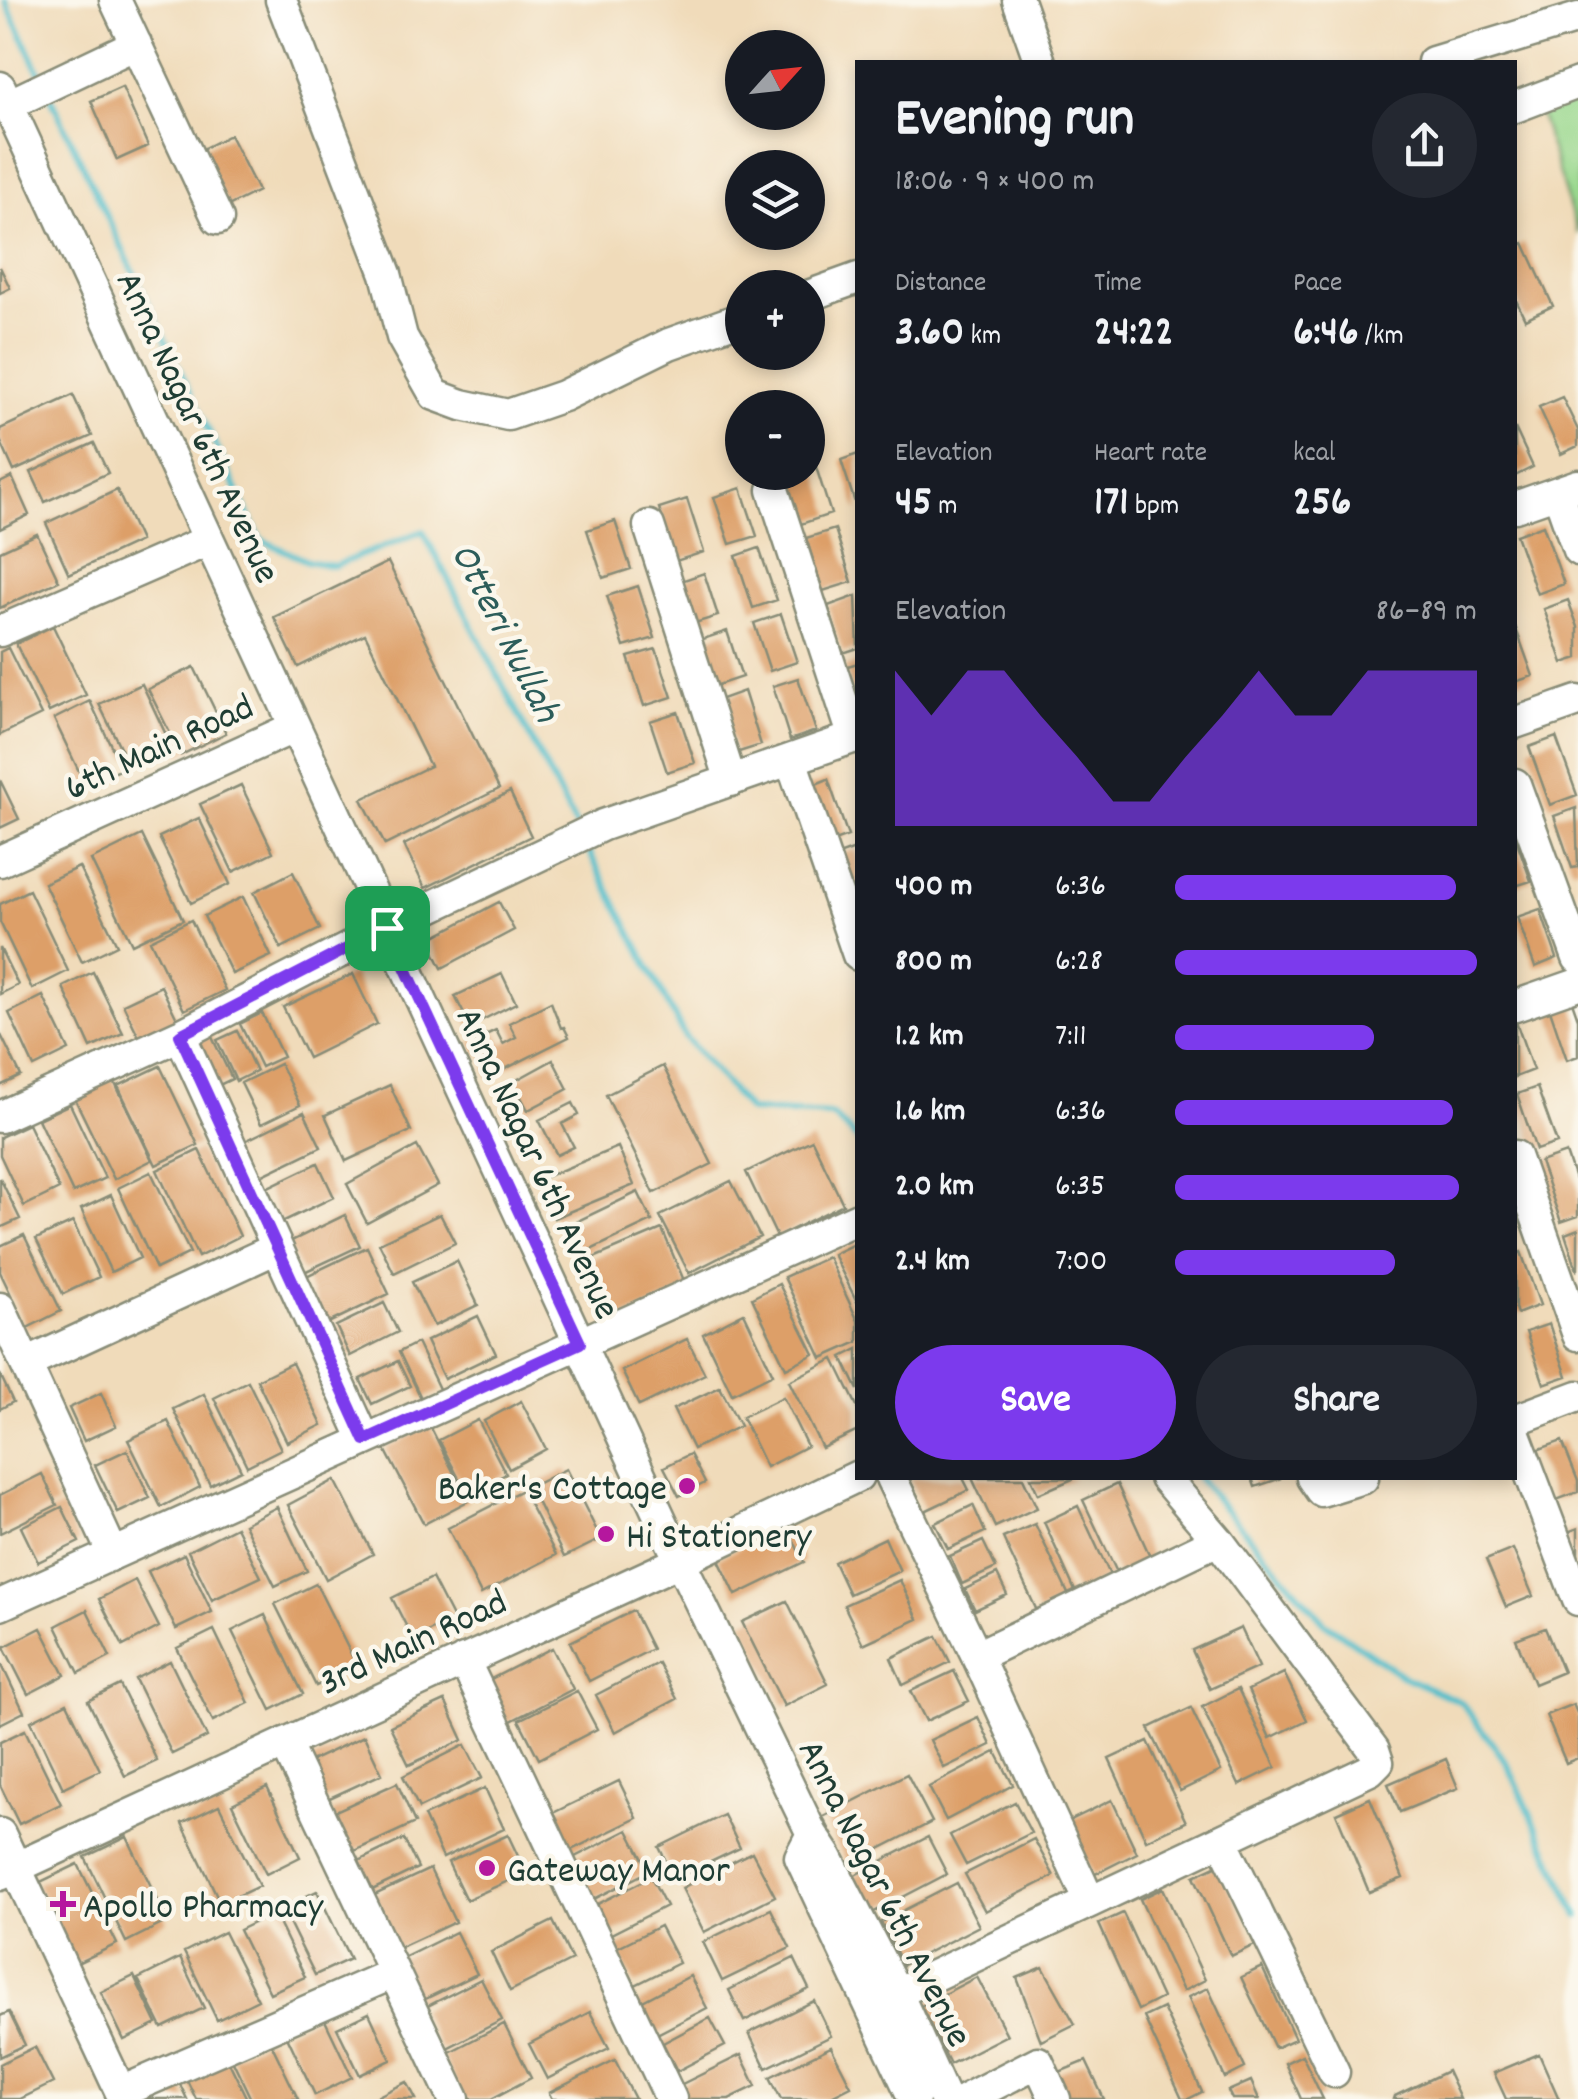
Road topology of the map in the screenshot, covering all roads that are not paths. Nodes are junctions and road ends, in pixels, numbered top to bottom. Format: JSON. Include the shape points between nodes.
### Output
{"nodes":[{"id":1,"x":115,"y":0,"type":"edge"},
{"id":2,"x":280,"y":0,"type":"edge"},
{"id":3,"x":1018,"y":0,"type":"edge"},
{"id":4,"x":1578,"y":18,"type":"edge"},
{"id":5,"x":136,"y":44,"type":"junction"},
{"id":6,"x":1039,"y":60,"type":"edge"},
{"id":7,"x":1440,"y":60,"type":"edge"},
{"id":8,"x":1578,"y":83,"type":"edge"},
{"id":9,"x":4,"y":96,"type":"edge"},
{"id":10,"x":1517,"y":106,"type":"edge"},
{"id":11,"x":218,"y":219,"type":"dead end"},
{"id":12,"x":855,"y":279,"type":"edge"},
{"id":13,"x":825,"y":290,"type":"edge"},
{"id":14,"x":725,"y":324,"type":"edge"},
{"id":15,"x":1568,"y":489,"type":"edge"},
{"id":16,"x":773,"y":490,"type":"dead end"},
{"id":17,"x":1517,"y":506,"type":"edge"},
{"id":18,"x":649,"y":526,"type":"dead end"},
{"id":19,"x":209,"y":540,"type":"junction"},
{"id":20,"x":1578,"y":550,"type":"edge"},
{"id":21,"x":0,"y":630,"type":"edge"},
{"id":22,"x":1578,"y":701,"type":"edge"},
{"id":23,"x":1517,"y":722,"type":"edge"},
{"id":24,"x":295,"y":726,"type":"junction"},
{"id":25,"x":855,"y":734,"type":"edge"},
{"id":26,"x":855,"y":737,"type":"edge"},
{"id":27,"x":791,"y":760,"type":"junction"},
{"id":28,"x":731,"y":781,"type":"junction"},
{"id":29,"x":1517,"y":790,"type":"edge"},
{"id":30,"x":0,"y":861,"type":"edge"},
{"id":31,"x":387,"y":928,"type":"junction"},
{"id":32,"x":855,"y":946,"type":"edge"},
{"id":33,"x":1578,"y":958,"type":"edge"},
{"id":34,"x":1578,"y":984,"type":"edge"},
{"id":35,"x":1517,"y":1005,"type":"edge"},
{"id":36,"x":180,"y":1035,"type":"junction"},
{"id":37,"x":0,"y":1117,"type":"edge"},
{"id":38,"x":1517,"y":1162,"type":"edge"},
{"id":39,"x":855,"y":1219,"type":"edge"},
{"id":40,"x":277,"y":1248,"type":"junction"},
{"id":41,"x":0,"y":1308,"type":"edge"},
{"id":42,"x":1578,"y":1335,"type":"edge"},
{"id":43,"x":580,"y":1343,"type":"junction"},
{"id":44,"x":26,"y":1364,"type":"junction"},
{"id":45,"x":1578,"y":1396,"type":"edge"},
{"id":46,"x":1517,"y":1419,"type":"edge"},
{"id":47,"x":1517,"y":1439,"type":"edge"},
{"id":48,"x":365,"y":1440,"type":"junction"},
{"id":49,"x":855,"y":1477,"type":"edge"},
{"id":50,"x":892,"y":1480,"type":"edge"},
{"id":51,"x":1167,"y":1480,"type":"edge"},
{"id":52,"x":1313,"y":1480,"type":"edge"},
{"id":53,"x":1357,"y":1480,"type":"edge"},
{"id":54,"x":1218,"y":1540,"type":"junction"},
{"id":55,"x":113,"y":1554,"type":"junction"},
{"id":56,"x":680,"y":1560,"type":"junction"},
{"id":57,"x":1578,"y":1600,"type":"edge"},
{"id":58,"x":0,"y":1605,"type":"edge"},
{"id":59,"x":977,"y":1656,"type":"junction"},
{"id":60,"x":464,"y":1660,"type":"junction"},
{"id":61,"x":285,"y":1743,"type":"junction"},
{"id":62,"x":0,"y":1834,"type":"edge"},
{"id":63,"x":812,"y":1834,"type":"junction"},
{"id":64,"x":1222,"y":1840,"type":"junction"},
{"id":65,"x":8,"y":1871,"type":"edge"},
{"id":66,"x":1090,"y":1902,"type":"junction"},
{"id":67,"x":394,"y":1972,"type":"junction"},
{"id":68,"x":897,"y":1994,"type":"junction"},
{"id":69,"x":1334,"y":2072,"type":"dead end"},
{"id":70,"x":122,"y":2095,"type":"edge"},
{"id":71,"x":454,"y":2099,"type":"edge"},
{"id":72,"x":671,"y":2099,"type":"edge"},
{"id":73,"x":914,"y":2099,"type":"edge"},
{"id":74,"x":945,"y":2099,"type":"edge"},
{"id":75,"x":966,"y":2099,"type":"edge"},
{"id":76,"x":1055,"y":2099,"type":"edge"}],
"edges":[{"from":1,"to":5,"type":"street"},
{"from":2,"to":14,"type":"street","via":[[386,274],[402,337],[435,395],[508,414]]},
{"from":3,"to":6,"type":"street"},
{"from":4,"to":7,"type":"street"},
{"from":5,"to":9,"type":"street","via":[[46,86]]},
{"from":5,"to":11,"type":"street"},
{"from":8,"to":10,"type":"street"},
{"from":9,"to":19,"type":"street","name":"Anna Nagar 6th Avenue"},
{"from":12,"to":13,"type":"street"},
{"from":15,"to":17,"type":"street"},
{"from":15,"to":20,"type":"street"},
{"from":16,"to":25,"type":"street"},
{"from":18,"to":28,"type":"street"},
{"from":19,"to":21,"type":"street"},
{"from":19,"to":24,"type":"street","name":"Anna Nagar 6th Avenue"},
{"from":22,"to":23,"type":"street"},
{"from":24,"to":30,"type":"street","name":"6th Main Road"},
{"from":24,"to":31,"type":"street","name":"Anna Nagar 6th Avenue"},
{"from":26,"to":27,"type":"street"},
{"from":27,"to":28,"type":"street"},
{"from":27,"to":32,"type":"street"},
{"from":28,"to":31,"type":"street","via":[[603,825]]},
{"from":29,"to":33,"type":"street"},
{"from":31,"to":36,"type":"street"},
{"from":31,"to":43,"type":"street","name":"Anna Nagar 6th Avenue"},
{"from":34,"to":35,"type":"street"},
{"from":36,"to":37,"type":"street"},
{"from":36,"to":40,"type":"street"},
{"from":38,"to":42,"type":"street"},
{"from":39,"to":43,"type":"street"},
{"from":40,"to":44,"type":"street"},
{"from":40,"to":48,"type":"street"},
{"from":41,"to":44,"type":"street"},
{"from":43,"to":48,"type":"street"},
{"from":43,"to":56,"type":"street","name":"Anna Nagar 6th Avenue"},
{"from":44,"to":55,"type":"street"},
{"from":45,"to":46,"type":"street"},
{"from":47,"to":57,"type":"street"},
{"from":48,"to":55,"type":"street"},
{"from":49,"to":56,"type":"street","name":"3rd Main Road"},
{"from":50,"to":59,"type":"street"},
{"from":51,"to":54,"type":"street"},
{"from":52,"to":53,"type":"street","via":[[1321,1491]]},
{"from":54,"to":59,"type":"street"},
{"from":54,"to":64,"type":"street","via":[[1378,1762]]},
{"from":55,"to":58,"type":"street"},
{"from":56,"to":60,"type":"street","name":"3rd Main Road"},
{"from":56,"to":63,"type":"street","name":"Anna Nagar 6th Avenue"},
{"from":59,"to":66,"type":"street"},
{"from":60,"to":61,"type":"street","name":"3rd Main Road"},
{"from":60,"to":72,"type":"street"},
{"from":61,"to":65,"type":"street","name":"3rd Main Road"},
{"from":61,"to":67,"type":"street"},
{"from":62,"to":65,"type":"street"},
{"from":63,"to":68,"type":"street","name":"Anna Nagar 6th Avenue"},
{"from":63,"to":73,"type":"street","via":[[800,1857]]},
{"from":64,"to":66,"type":"street"},
{"from":64,"to":69,"type":"street"},
{"from":65,"to":70,"type":"street"},
{"from":66,"to":68,"type":"street"},
{"from":67,"to":70,"type":"street"},
{"from":67,"to":71,"type":"street"},
{"from":68,"to":74,"type":"street","name":"Anna Nagar 6th Avenue"},
{"from":75,"to":76,"type":"street","via":[[1038,2062]]}]}
